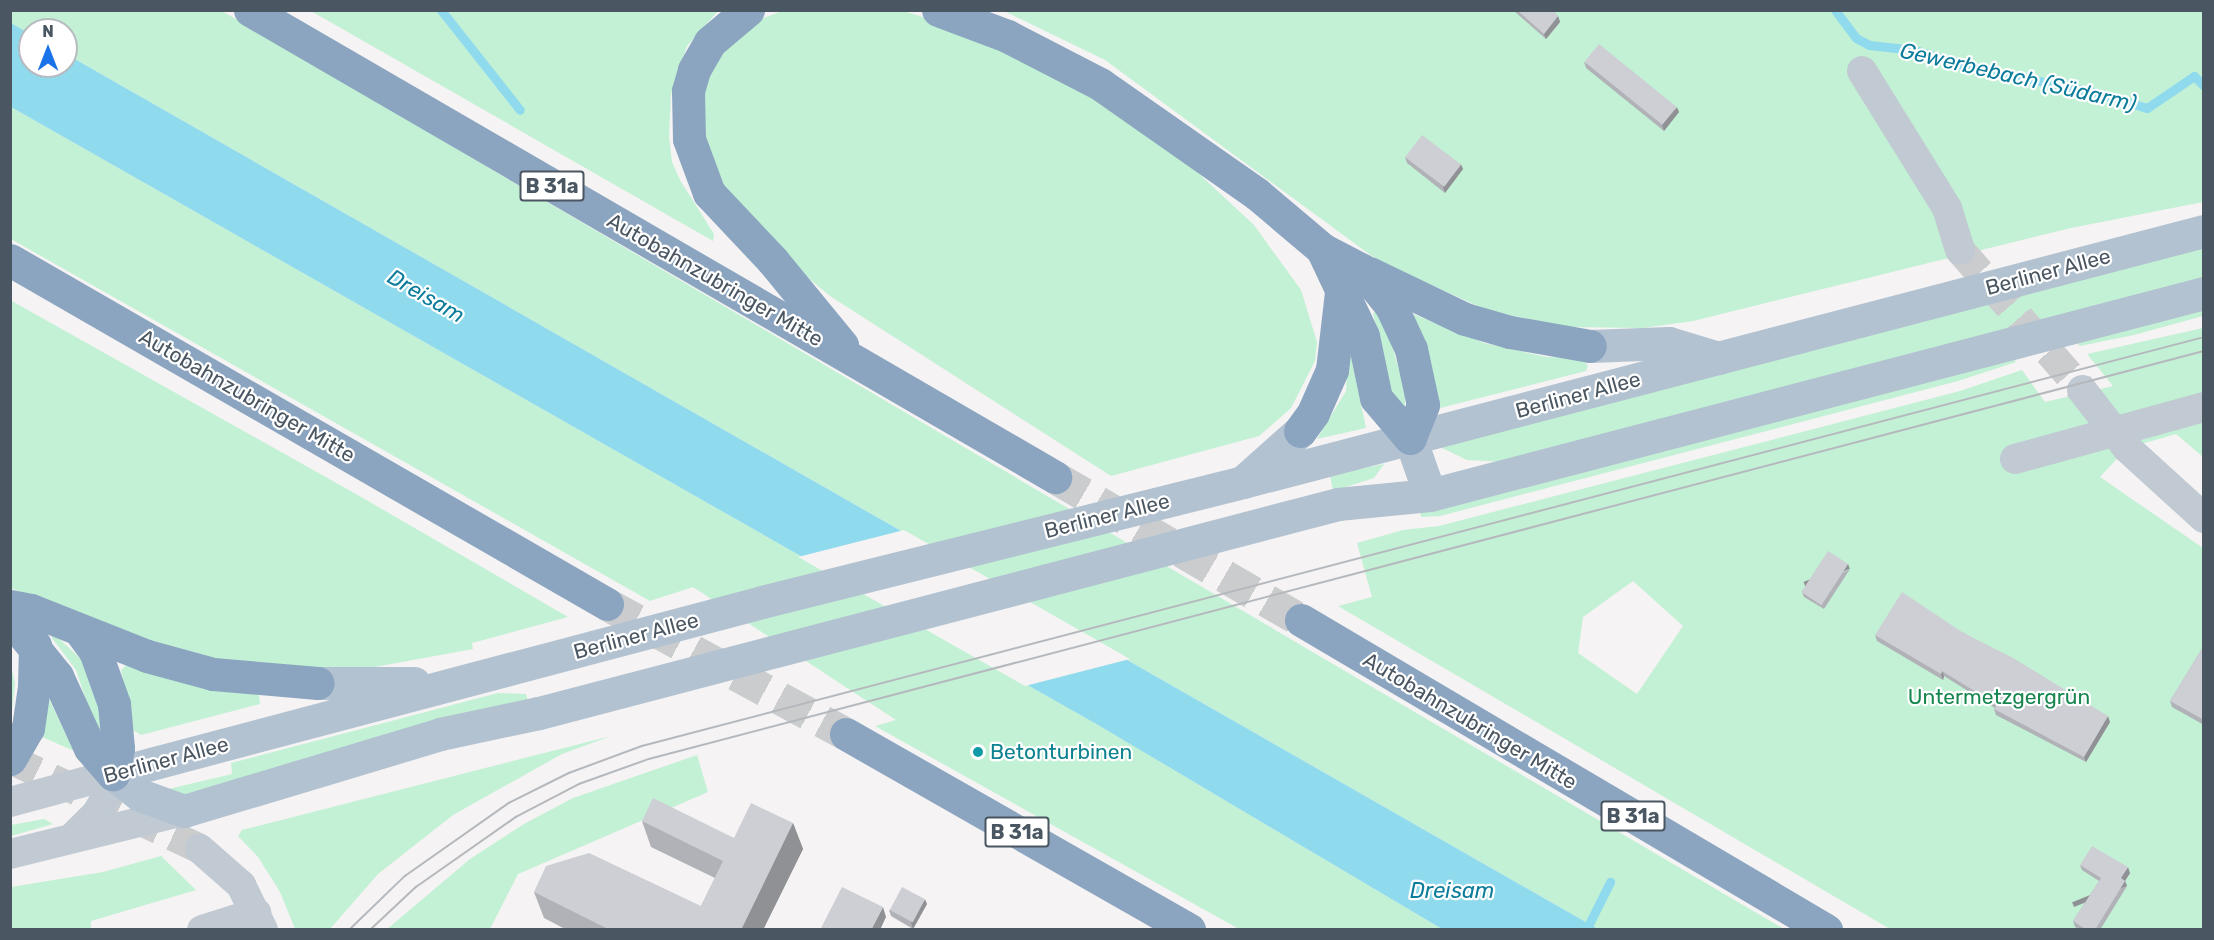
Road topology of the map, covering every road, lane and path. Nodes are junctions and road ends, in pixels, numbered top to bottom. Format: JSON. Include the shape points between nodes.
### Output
{"nodes":[{"id":1,"x":250,"y":10,"type":"edge"},
{"id":2,"x":748,"y":10,"type":"edge"},
{"id":3,"x":938,"y":10,"type":"edge"},
{"id":4,"x":1862,"y":71,"type":"dead end"},
{"id":5,"x":2204,"y":231,"type":"edge"},
{"id":6,"x":1960,"y":250,"type":"tunnel mouth"},
{"id":7,"x":10,"y":260,"type":"edge"},
{"id":8,"x":1351,"y":280,"type":"junction"},
{"id":9,"x":2204,"y":293,"type":"edge"},
{"id":10,"x":1590,"y":346,"type":"joint"},
{"id":11,"x":1719,"y":358,"type":"junction"},
{"id":12,"x":854,"y":361,"type":"junction"},
{"id":13,"x":2082,"y":390,"type":"tunnel mouth"},
{"id":14,"x":2204,"y":406,"type":"edge"},
{"id":15,"x":2112,"y":430,"type":"junction"},
{"id":16,"x":1299,"y":431,"type":"joint"},
{"id":17,"x":1410,"y":438,"type":"junction"},
{"id":18,"x":2015,"y":459,"type":"dead end"},
{"id":19,"x":1055,"y":477,"type":"tunnel mouth"},
{"id":20,"x":1243,"y":482,"type":"junction"},
{"id":21,"x":1430,"y":495,"type":"junction"},
{"id":22,"x":2204,"y":519,"type":"edge"},
{"id":23,"x":607,"y":604,"type":"tunnel mouth"},
{"id":24,"x":10,"y":606,"type":"edge"},
{"id":25,"x":10,"y":618,"type":"edge"},
{"id":26,"x":1301,"y":620,"type":"tunnel mouth"},
{"id":27,"x":81,"y":632,"type":"junction"},
{"id":28,"x":35,"y":645,"type":"junction"},
{"id":29,"x":471,"y":680,"type":"junction"},
{"id":30,"x":318,"y":683,"type":"joint"},
{"id":31,"x":846,"y":734,"type":"tunnel mouth"},
{"id":32,"x":10,"y":759,"type":"edge"},
{"id":33,"x":113,"y":774,"type":"junction"},
{"id":34,"x":13,"y":801,"type":"edge"},
{"id":35,"x":184,"y":811,"type":"junction"},
{"id":36,"x":74,"y":836,"type":"junction"},
{"id":37,"x":200,"y":849,"type":"tunnel mouth"},
{"id":38,"x":10,"y":854,"type":"edge"},
{"id":39,"x":259,"y":921,"type":"edge"},
{"id":40,"x":202,"y":930,"type":"edge"},
{"id":41,"x":1189,"y":930,"type":"edge"},
{"id":42,"x":1826,"y":930,"type":"edge"}],
"edges":[{"from":1,"to":12,"type":"highway","name":"Autobahnzubringer Mitte","number":"B 31a"},
{"from":2,"to":12,"type":"highway","via":[[710,42],[694,70],[686,116],[697,166],[709,193],[773,261]]},
{"from":3,"to":8,"type":"highway","via":[[1007,36],[1100,84],[1257,194],[1322,249]]},
{"from":4,"to":6,"type":"street","via":[[1947,208]]},
{"from":5,"to":11,"type":"main road","name":"Berliner Allee"},
{"from":7,"to":23,"type":"highway","name":"Autobahnzubringer Mitte"},
{"from":8,"to":10,"type":"highway","via":[[1510,332]]},
{"from":8,"to":16,"type":"highway","via":[[1332,370],[1317,405]]},
{"from":8,"to":17,"type":"highway","via":[[1376,398]]},
{"from":8,"to":17,"type":"highway","via":[[1391,306],[1411,349],[1422,405]]},
{"from":9,"to":21,"type":"main road"},
{"from":10,"to":11,"type":"main road","via":[[1669,343]]},
{"from":11,"to":17,"type":"main road","name":"Berliner Allee"},
{"from":12,"to":19,"type":"highway","name":"Autobahnzubringer Mitte","number":"B 31a"},
{"from":13,"to":15,"type":"street"},
{"from":14,"to":15,"type":"street"},
{"from":15,"to":18,"type":"street"},
{"from":15,"to":22,"type":"street"},
{"from":16,"to":20,"type":"main road"},
{"from":17,"to":20,"type":"main road","name":"Berliner Allee"},
{"from":17,"to":21,"type":"main road"},
{"from":20,"to":29,"type":"main road","name":"Berliner Allee","via":[[773,599]]},
{"from":21,"to":35,"type":"main road","via":[[1338,504],[539,713],[440,734]]},
{"from":24,"to":27,"type":"highway","via":[[31,610]]},
{"from":25,"to":28,"type":"highway"},
{"from":26,"to":42,"type":"highway","name":"Autobahnzubringer Mitte","number":"B 31a"},
{"from":27,"to":30,"type":"highway","via":[[213,674]]},
{"from":27,"to":33,"type":"highway","via":[[95,651],[114,704],[118,748]]},
{"from":28,"to":32,"type":"highway","via":[[28,728]]},
{"from":28,"to":33,"type":"highway","via":[[57,676],[90,748]]},
{"from":29,"to":30,"type":"main road"},
{"from":29,"to":33,"type":"main road","name":"Berliner Allee"},
{"from":31,"to":41,"type":"highway","number":"B 31a"},
{"from":33,"to":34,"type":"street","name":"Berliner Allee"},
{"from":33,"to":35,"type":"main road","via":[[140,795]]},
{"from":33,"to":36,"type":"street","via":[[102,803]]},
{"from":35,"to":36,"type":"street"},
{"from":36,"to":38,"type":"street"},
{"from":37,"to":39,"type":"street","via":[[230,872]]},
{"from":39,"to":40,"type":"street"}]}
